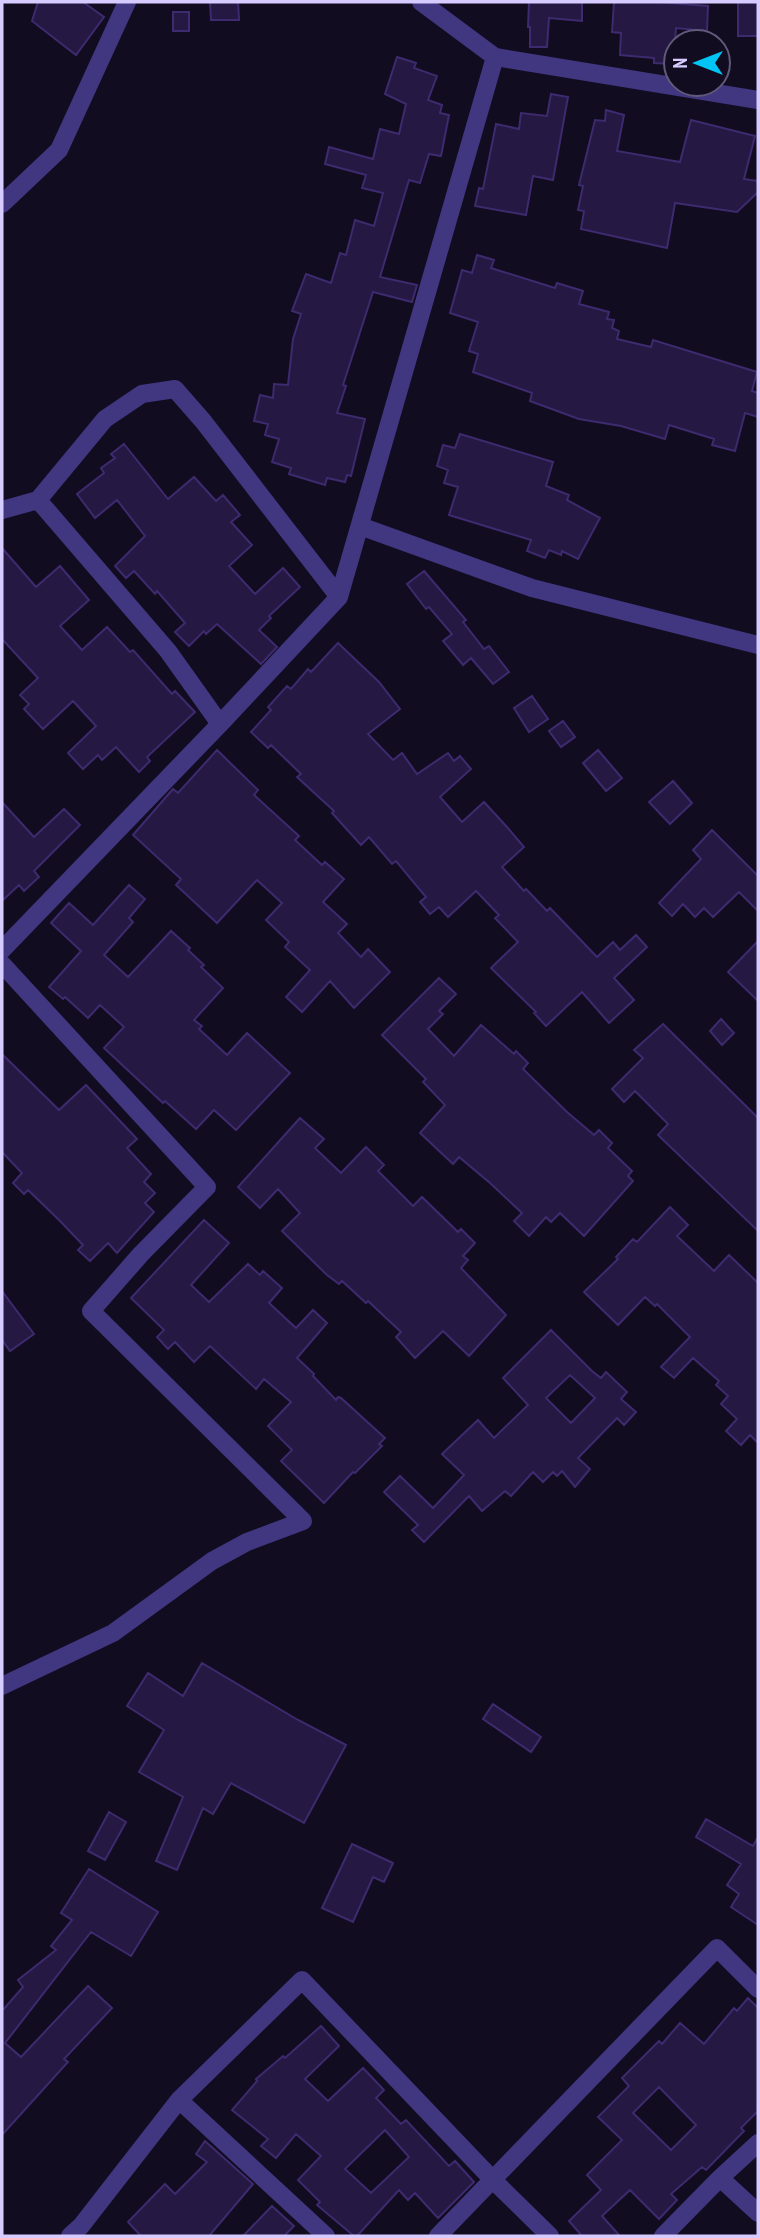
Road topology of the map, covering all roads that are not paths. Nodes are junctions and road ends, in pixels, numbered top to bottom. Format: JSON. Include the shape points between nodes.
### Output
{"nodes":[{"id":1,"x":127,"y":2,"type":"edge"},
{"id":2,"x":421,"y":2,"type":"edge"},
{"id":3,"x":495,"y":57,"type":"junction"},
{"id":4,"x":758,"y":100,"type":"edge"},
{"id":5,"x":2,"y":204,"type":"edge"},
{"id":6,"x":38,"y":500,"type":"junction"},
{"id":7,"x":2,"y":510,"type":"edge"},
{"id":8,"x":360,"y":526,"type":"junction"},
{"id":9,"x":339,"y":597,"type":"junction"},
{"id":10,"x":758,"y":645,"type":"edge"},
{"id":11,"x":220,"y":724,"type":"junction"},
{"id":12,"x":2,"y":950,"type":"edge"},
{"id":13,"x":2,"y":964,"type":"edge"},
{"id":14,"x":2,"y":1686,"type":"edge"},
{"id":15,"x":758,"y":1989,"type":"edge"},
{"id":16,"x":179,"y":2101,"type":"junction"},
{"id":17,"x":758,"y":2143,"type":"edge"},
{"id":18,"x":720,"y":2178,"type":"junction"},
{"id":19,"x":494,"y":2181,"type":"junction"},
{"id":20,"x":758,"y":2213,"type":"edge"},
{"id":21,"x":81,"y":2233,"type":"edge"},
{"id":22,"x":326,"y":2236,"type":"edge"},
{"id":23,"x":438,"y":2236,"type":"edge"},
{"id":24,"x":550,"y":2236,"type":"edge"},
{"id":25,"x":663,"y":2236,"type":"edge"}],
"edges":[{"from":1,"to":5,"type":"street","via":[[59,150]]},
{"from":2,"to":3,"type":"street"},
{"from":3,"to":4,"type":"street"},
{"from":3,"to":8,"type":"street"},
{"from":6,"to":7,"type":"street"},
{"from":6,"to":9,"type":"street","via":[[105,419],[142,394],[175,389]]},
{"from":6,"to":11,"type":"street","via":[[167,651]]},
{"from":8,"to":9,"type":"street"},
{"from":8,"to":10,"type":"street","via":[[532,588]]},
{"from":9,"to":11,"type":"street"},
{"from":11,"to":12,"type":"street"},
{"from":13,"to":14,"type":"street","via":[[208,1187],[91,1311],[303,1521],[223,1555],[113,1633]]},
{"from":15,"to":19,"type":"street","via":[[717,1948]]},
{"from":16,"to":19,"type":"street","via":[[302,1980]]},
{"from":16,"to":21,"type":"street"},
{"from":16,"to":22,"type":"street"},
{"from":17,"to":18,"type":"street"},
{"from":18,"to":20,"type":"street"},
{"from":18,"to":25,"type":"street"},
{"from":19,"to":23,"type":"street"},
{"from":19,"to":24,"type":"street"}]}
